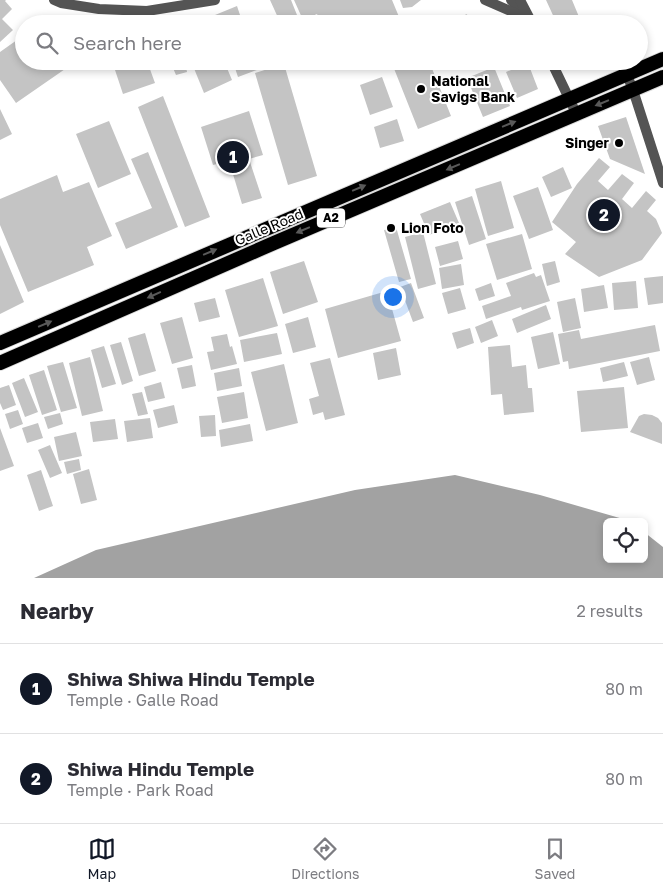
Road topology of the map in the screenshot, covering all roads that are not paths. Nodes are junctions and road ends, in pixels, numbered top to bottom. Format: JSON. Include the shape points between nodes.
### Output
{"nodes":[{"id":1,"x":54,"y":0,"type":"edge"},
{"id":2,"x":215,"y":0,"type":"edge"},
{"id":3,"x":485,"y":0,"type":"edge"},
{"id":4,"x":511,"y":0,"type":"edge"},
{"id":5,"x":520,"y":0,"type":"edge"},
{"id":6,"x":517,"y":15,"type":"edge"},
{"id":7,"x":525,"y":15,"type":"edge"},
{"id":8,"x":528,"y":15,"type":"edge"},
{"id":9,"x":663,"y":59,"type":"edge"},
{"id":10,"x":648,"y":66,"type":"edge"},
{"id":11,"x":556,"y":70,"type":"edge"},
{"id":12,"x":638,"y":70,"type":"edge"},
{"id":13,"x":627,"y":75,"type":"junction"},
{"id":14,"x":663,"y":77,"type":"edge"},
{"id":15,"x":633,"y":90,"type":"junction"},
{"id":16,"x":570,"y":99,"type":"junction"},
{"id":17,"x":576,"y":113,"type":"junction"},
{"id":18,"x":663,"y":183,"type":"edge"},
{"id":19,"x":0,"y":343,"type":"edge"},
{"id":20,"x":0,"y":363,"type":"edge"}],
"edges":[{"from":1,"to":2,"type":"street","via":[[99,9],[147,11]]},
{"from":3,"to":6,"type":"street"},
{"from":4,"to":7,"type":"street"},
{"from":5,"to":8,"type":"street"},
{"from":9,"to":10,"type":"highway","name":"Galle Road","number":"A2"},
{"from":11,"to":16,"type":"street"},
{"from":12,"to":13,"type":"highway","name":"Galle Road","number":"A2"},
{"from":13,"to":15,"type":"street"},
{"from":13,"to":16,"type":"highway","name":"Galle Road","number":"A2"},
{"from":14,"to":15,"type":"highway","name":"Galle Road","number":"A2"},
{"from":15,"to":17,"type":"highway","name":"Galle Road","number":"A2","one_way":true},
{"from":15,"to":18,"type":"street"},
{"from":16,"to":17,"type":"street"},
{"from":19,"to":16,"type":"highway","name":"Galle Road","number":"A2","one_way":true},
{"from":17,"to":20,"type":"highway","name":"Galle Road","number":"A2","one_way":true}]}
